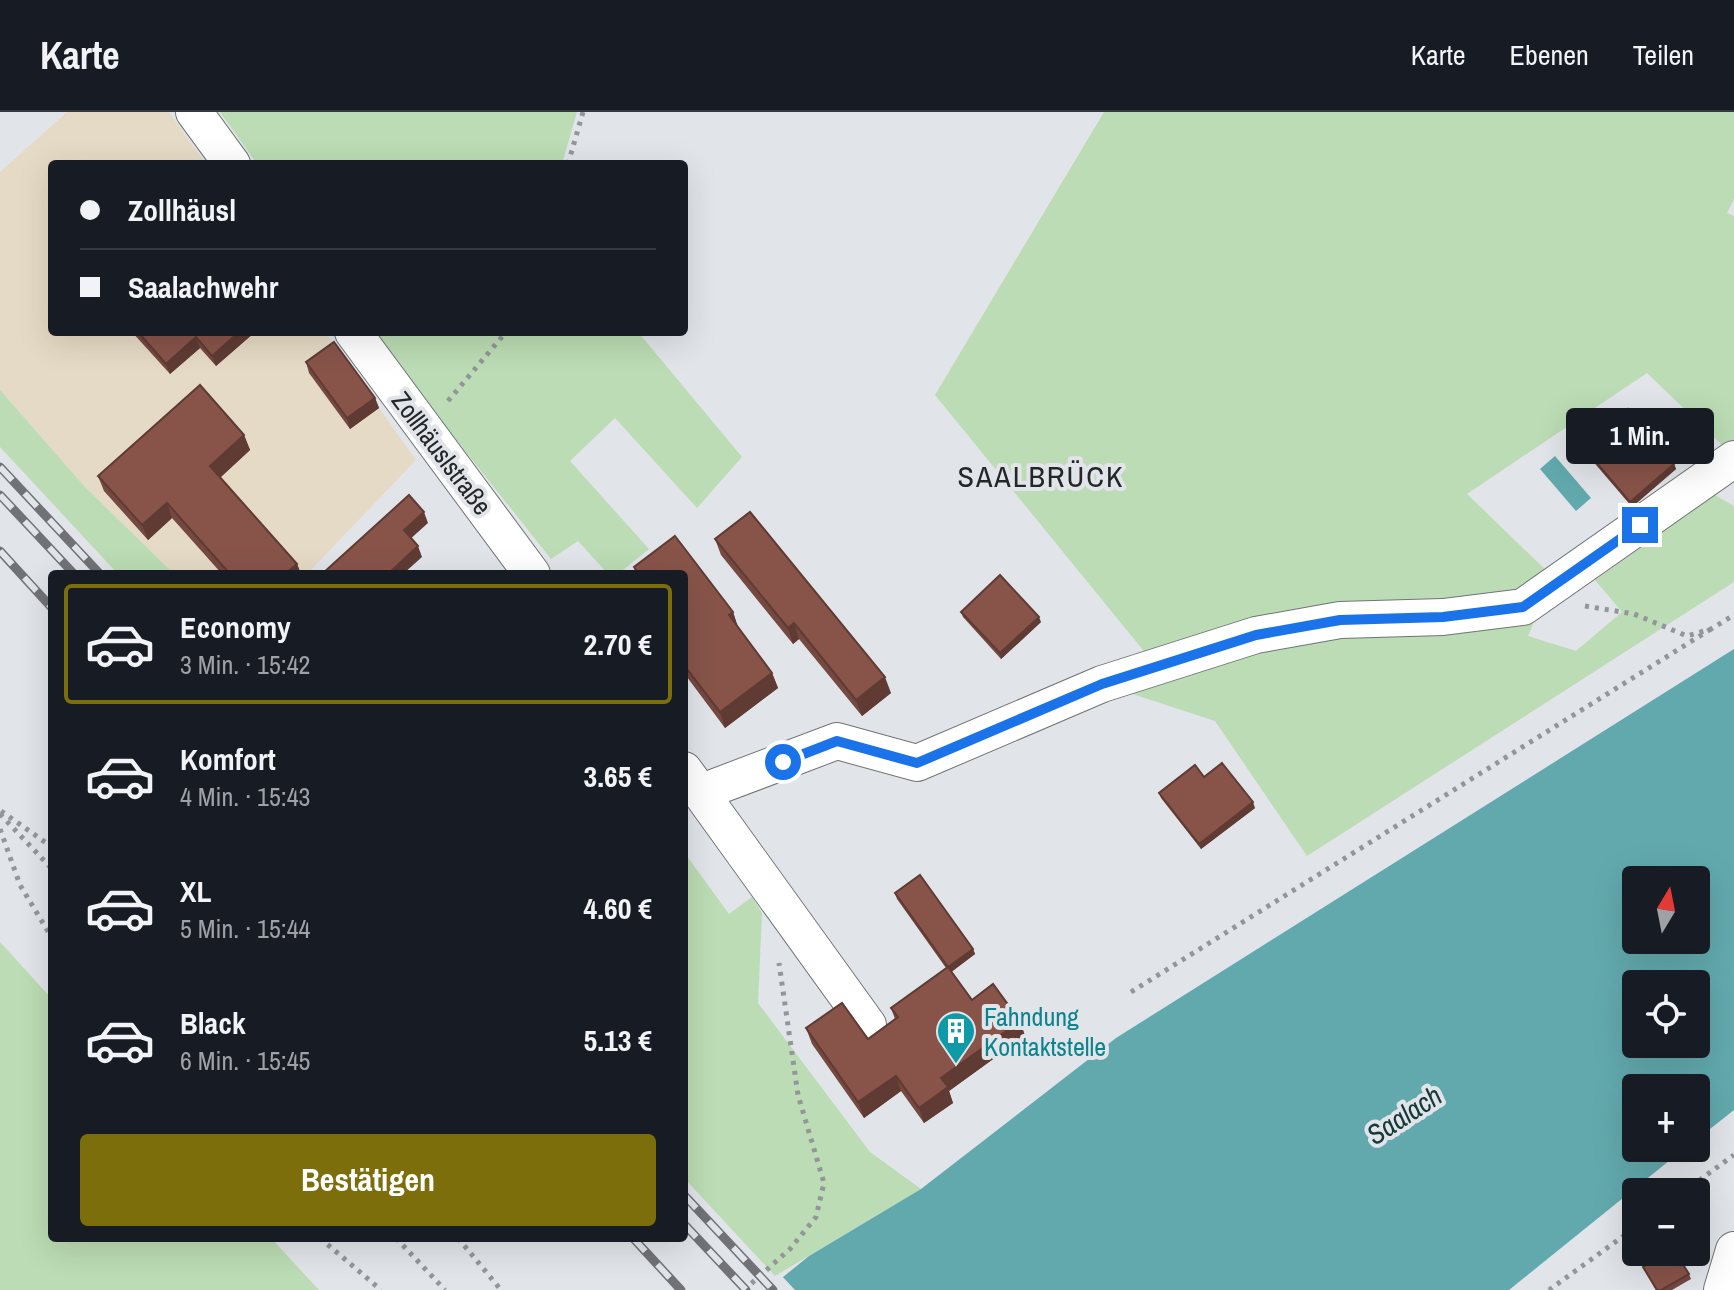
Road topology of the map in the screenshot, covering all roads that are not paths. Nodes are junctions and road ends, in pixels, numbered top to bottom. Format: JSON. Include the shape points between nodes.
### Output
{"nodes":[{"id":1,"x":194,"y":112,"type":"edge"},
{"id":2,"x":229,"y":160,"type":"edge"},
{"id":3,"x":356,"y":336,"type":"edge"},
{"id":4,"x":1734,"y":459,"type":"edge"},
{"id":5,"x":529,"y":570,"type":"edge"},
{"id":6,"x":693,"y":781,"type":"edge"},
{"id":7,"x":868,"y":1025,"type":"dead end"},
{"id":8,"x":1734,"y":1250,"type":"edge"},
{"id":9,"x":1722,"y":1290,"type":"edge"}],
"edges":[{"from":1,"to":2,"type":"street"},
{"from":3,"to":5,"type":"street","name":"Zollhäuslstraße"},
{"from":4,"to":6,"type":"street","via":[[1523,607],[1443,617],[1340,620],[1256,635],[1102,684],[917,763],[837,741]]},
{"from":6,"to":7,"type":"street","via":[[788,941]]},
{"from":8,"to":9,"type":"street"}]}
